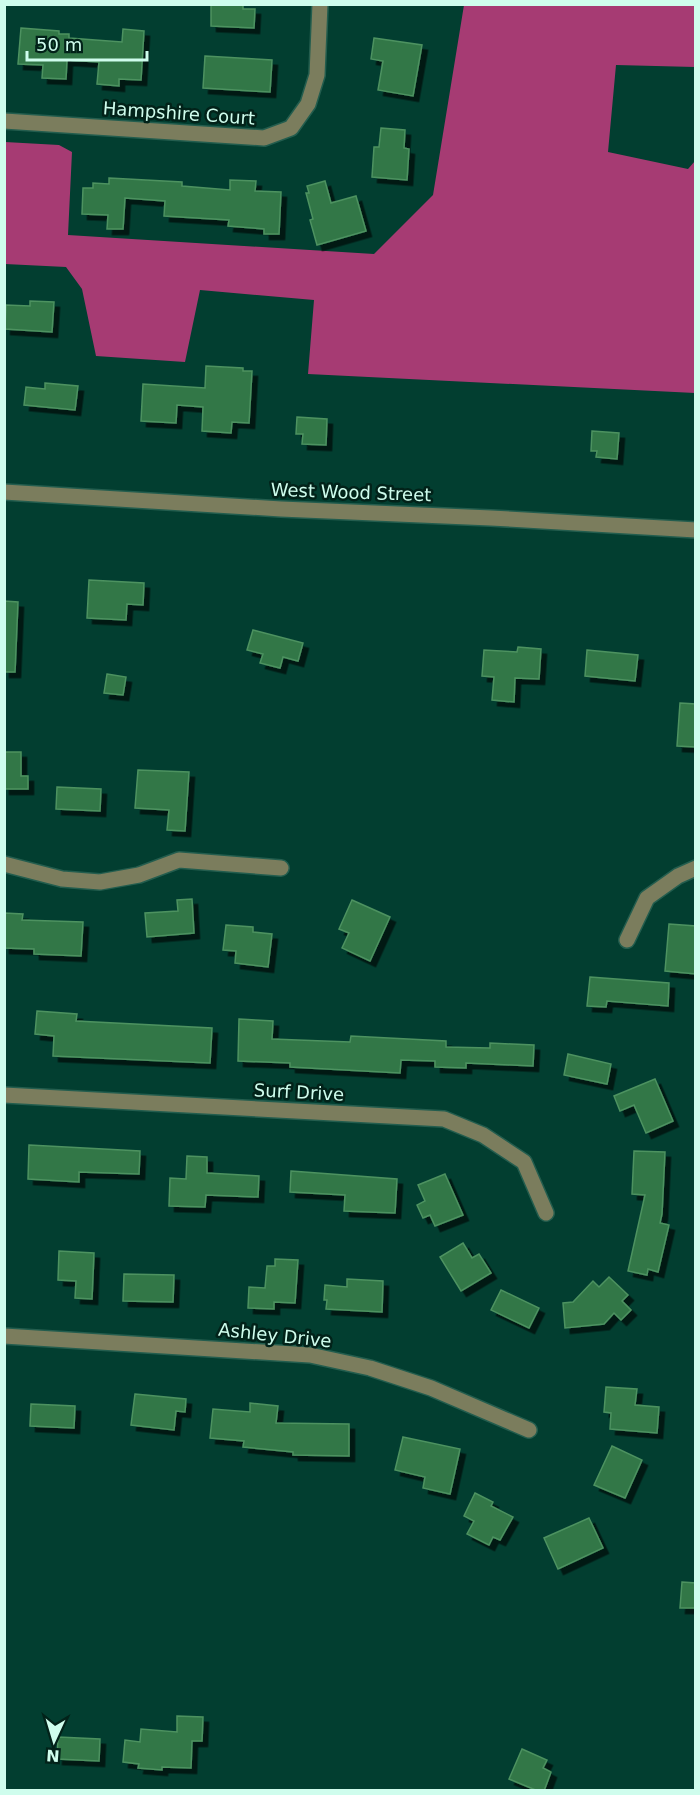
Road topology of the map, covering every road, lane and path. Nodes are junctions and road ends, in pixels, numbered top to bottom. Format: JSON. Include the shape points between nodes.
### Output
{"nodes":[{"id":1,"x":320,"y":4,"type":"edge"},
{"id":2,"x":4,"y":121,"type":"edge"},
{"id":3,"x":4,"y":492,"type":"edge"},
{"id":4,"x":696,"y":530,"type":"edge"},
{"id":5,"x":4,"y":864,"type":"edge"},
{"id":6,"x":281,"y":868,"type":"dead end"},
{"id":7,"x":696,"y":868,"type":"edge"},
{"id":8,"x":627,"y":940,"type":"dead end"},
{"id":9,"x":4,"y":1095,"type":"edge"},
{"id":10,"x":546,"y":1213,"type":"dead end"},
{"id":11,"x":4,"y":1336,"type":"edge"},
{"id":12,"x":529,"y":1430,"type":"dead end"}],
"edges":[{"from":1,"to":2,"type":"street","name":"Hampshire Court","via":[[317,75],[308,104],[291,128],[264,138]]},
{"from":3,"to":4,"type":"street","name":"West Wood Street"},
{"from":5,"to":6,"type":"street","via":[[62,879],[100,882],[139,875],[179,860]]},
{"from":7,"to":8,"type":"street","via":[[646,898]]},
{"from":9,"to":10,"type":"street","name":"Surf Drive","via":[[444,1119],[483,1135],[524,1162]]},
{"from":11,"to":12,"type":"street","name":"Ashley Drive","via":[[310,1355],[370,1368],[431,1388]]}]}
